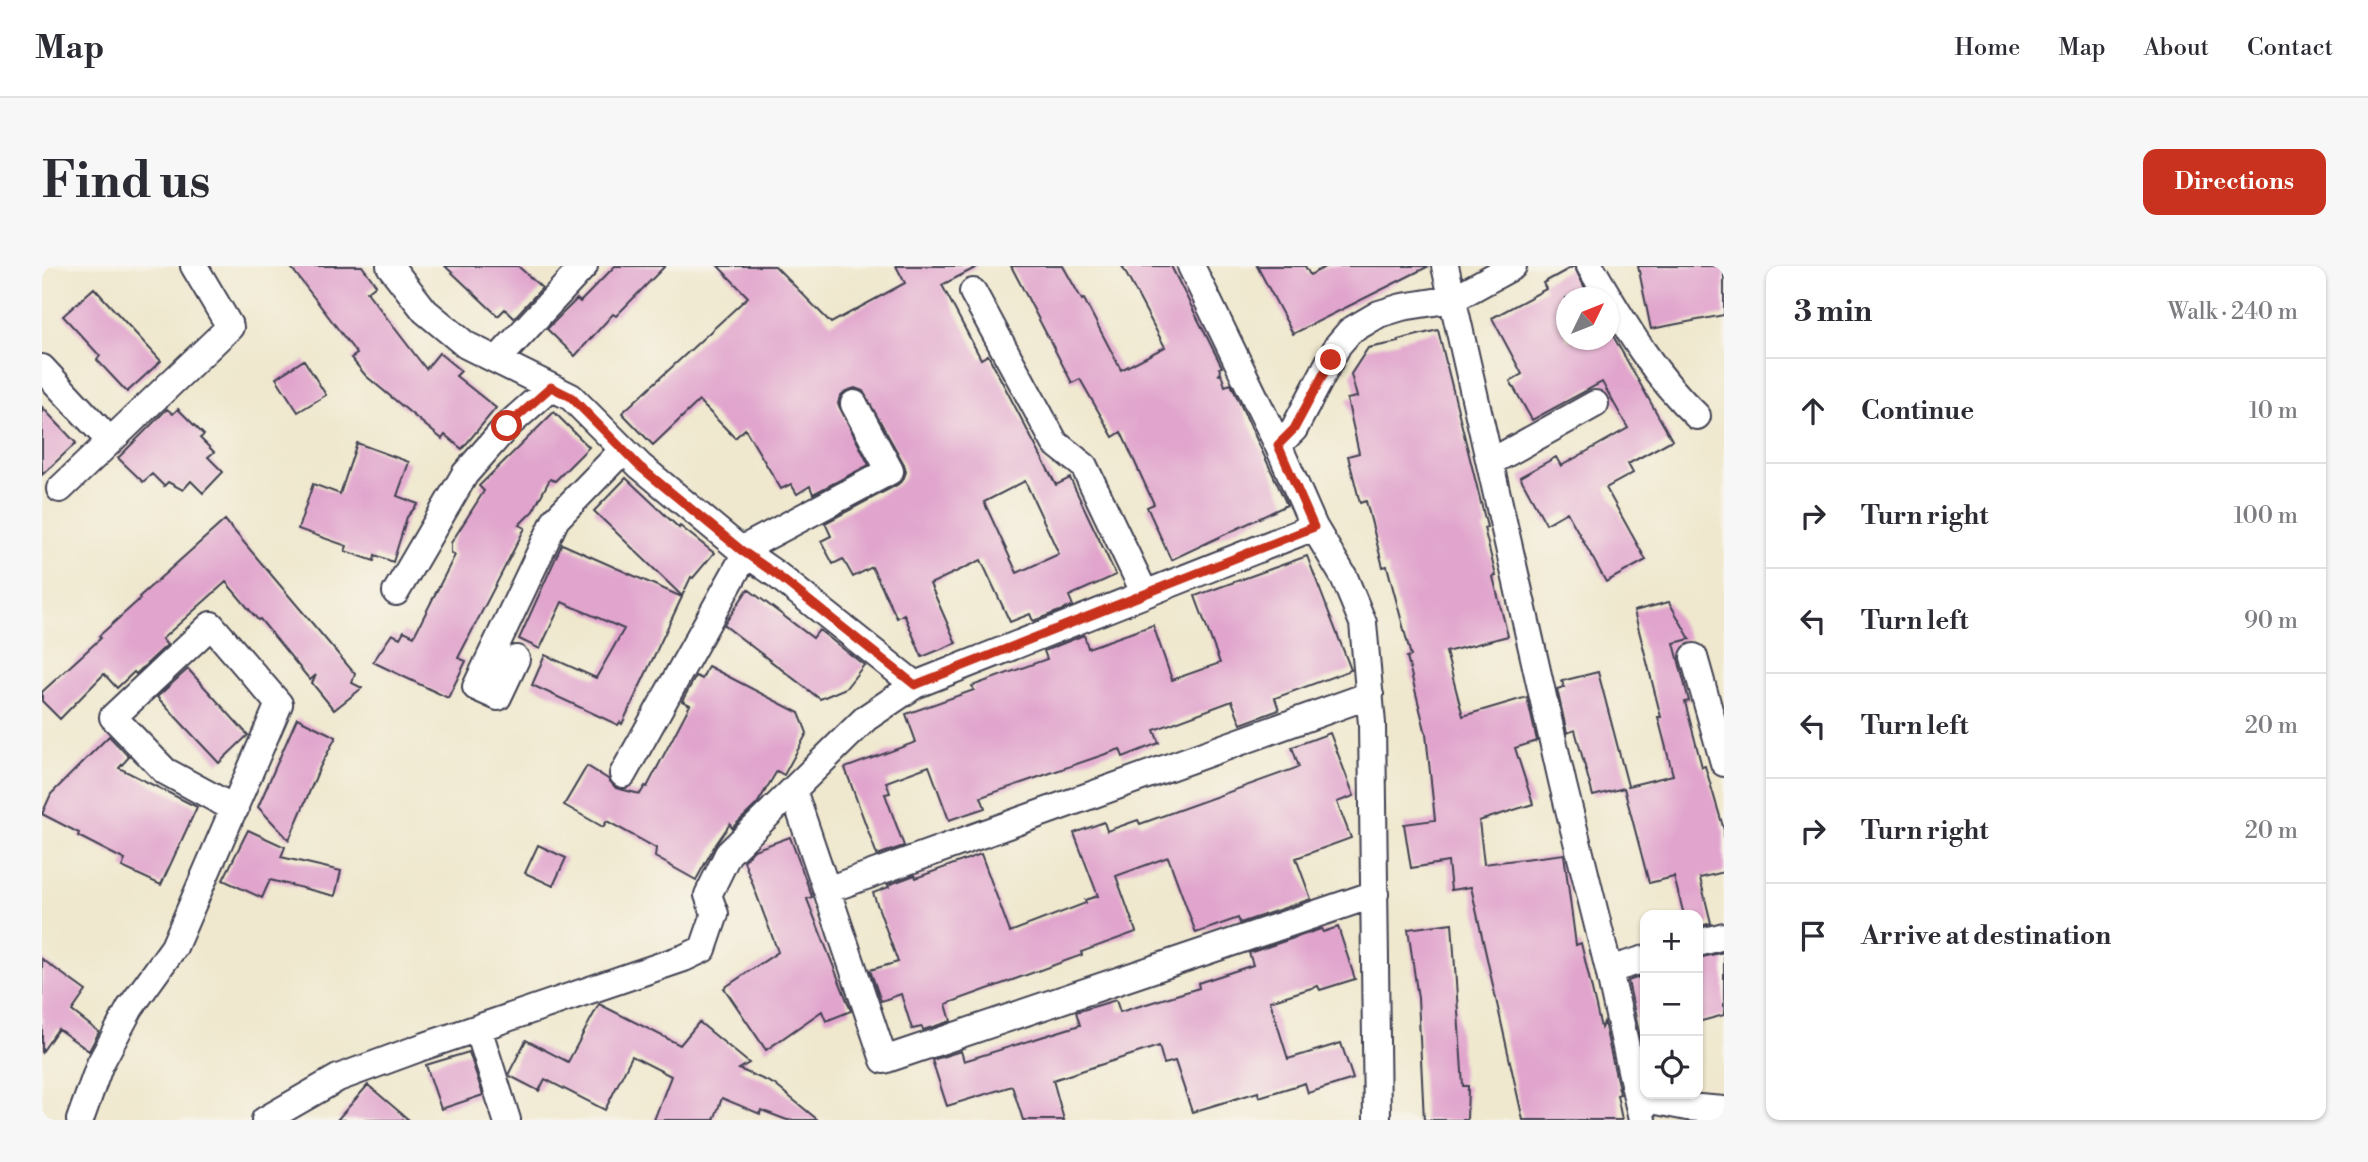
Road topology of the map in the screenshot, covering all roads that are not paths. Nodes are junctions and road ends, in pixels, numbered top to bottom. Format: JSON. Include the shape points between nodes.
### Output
{"nodes":[{"id":1,"x":194,"y":266,"type":"edge"},
{"id":2,"x":390,"y":266,"type":"edge"},
{"id":3,"x":584,"y":266,"type":"edge"},
{"id":4,"x":1191,"y":266,"type":"edge"},
{"id":5,"x":1445,"y":266,"type":"edge"},
{"id":6,"x":1513,"y":266,"type":"edge"},
{"id":7,"x":1590,"y":266,"type":"edge"},
{"id":8,"x":973,"y":292,"type":"dead end"},
{"id":9,"x":1453,"y":299,"type":"junction"},
{"id":10,"x":497,"y":360,"type":"junction"},
{"id":11,"x":42,"y":368,"type":"edge"},
{"id":12,"x":551,"y":387,"type":"junction"},
{"id":13,"x":854,"y":404,"type":"dead end"},
{"id":14,"x":1595,"y":404,"type":"dead end"},
{"id":15,"x":1697,"y":416,"type":"dead end"},
{"id":16,"x":110,"y":440,"type":"junction"},
{"id":17,"x":1278,"y":445,"type":"junction"},
{"id":18,"x":623,"y":450,"type":"junction"},
{"id":19,"x":1492,"y":462,"type":"junction"},
{"id":20,"x":60,"y":489,"type":"dead end"},
{"id":21,"x":1314,"y":527,"type":"junction"},
{"id":22,"x":743,"y":552,"type":"junction"},
{"id":23,"x":396,"y":592,"type":"dead end"},
{"id":24,"x":1145,"y":594,"type":"junction"},
{"id":25,"x":1694,"y":657,"type":"dead end"},
{"id":26,"x":516,"y":659,"type":"dead end"},
{"id":27,"x":915,"y":685,"type":"junction"},
{"id":28,"x":1370,"y":695,"type":"junction"},
{"id":29,"x":1724,"y":763,"type":"edge"},
{"id":30,"x":623,"y":774,"type":"dead end"},
{"id":31,"x":793,"y":790,"type":"junction"},
{"id":32,"x":235,"y":809,"type":"junction"},
{"id":33,"x":827,"y":890,"type":"junction"},
{"id":34,"x":1375,"y":894,"type":"junction"},
{"id":35,"x":1724,"y":936,"type":"edge"},
{"id":36,"x":1703,"y":942,"type":"edge"},
{"id":37,"x":1640,"y":961,"type":"edge"},
{"id":38,"x":1609,"y":970,"type":"junction"},
{"id":39,"x":478,"y":1028,"type":"junction"},
{"id":40,"x":1639,"y":1109,"type":"edge"},
{"id":41,"x":1724,"y":1110,"type":"edge"},
{"id":42,"x":80,"y":1120,"type":"edge"},
{"id":43,"x":265,"y":1120,"type":"edge"},
{"id":44,"x":507,"y":1120,"type":"edge"},
{"id":45,"x":1377,"y":1120,"type":"edge"}],
"edges":[{"from":1,"to":16,"type":"street","via":[[230,327]]},
{"from":2,"to":10,"type":"street","via":[[425,311],[466,345]]},
{"from":3,"to":10,"type":"street"},
{"from":4,"to":17,"type":"street"},
{"from":5,"to":9,"type":"street"},
{"from":6,"to":9,"type":"street"},
{"from":7,"to":15,"type":"street","via":[[1653,365]]},
{"from":8,"to":24,"type":"street","via":[[1055,443],[1084,466]]},
{"from":9,"to":17,"type":"street","via":[[1379,314],[1350,331],[1294,429]]},
{"from":9,"to":19,"type":"street"},
{"from":10,"to":12,"type":"street"},
{"from":11,"to":16,"type":"street"},
{"from":12,"to":18,"type":"street","via":[[571,397]]},
{"from":12,"to":23,"type":"street","via":[[507,426],[465,474]]},
{"from":13,"to":22,"type":"street","via":[[891,471]]},
{"from":14,"to":19,"type":"street"},
{"from":16,"to":20,"type":"street"},
{"from":17,"to":21,"type":"street"},
{"from":18,"to":22,"type":"street"},
{"from":18,"to":26,"type":"street","via":[[556,519],[476,687],[498,697]]},
{"from":19,"to":38,"type":"street"},
{"from":21,"to":24,"type":"street"},
{"from":21,"to":28,"type":"street","via":[[1344,577],[1363,623]]},
{"from":22,"to":27,"type":"street"},
{"from":22,"to":30,"type":"street"},
{"from":24,"to":27,"type":"street"},
{"from":25,"to":29,"type":"street"},
{"from":27,"to":31,"type":"street","via":[[866,718]]},
{"from":28,"to":33,"type":"street"},
{"from":28,"to":34,"type":"street"},
{"from":31,"to":33,"type":"street"},
{"from":31,"to":39,"type":"street","via":[[728,855],[708,895],[715,914],[703,949]]},
{"from":32,"to":32,"type":"street","via":[[165,771],[113,717],[211,625],[279,704]]},
{"from":32,"to":42,"type":"street","via":[[174,947],[130,1008],[100,1064]]},
{"from":33,"to":34,"type":"street","via":[[884,1060]]},
{"from":34,"to":45,"type":"street"},
{"from":35,"to":36,"type":"street"},
{"from":37,"to":38,"type":"street"},
{"from":38,"to":40,"type":"street"},
{"from":39,"to":43,"type":"street","via":[[338,1078]]},
{"from":39,"to":44,"type":"street"},
{"from":40,"to":41,"type":"street"}]}
